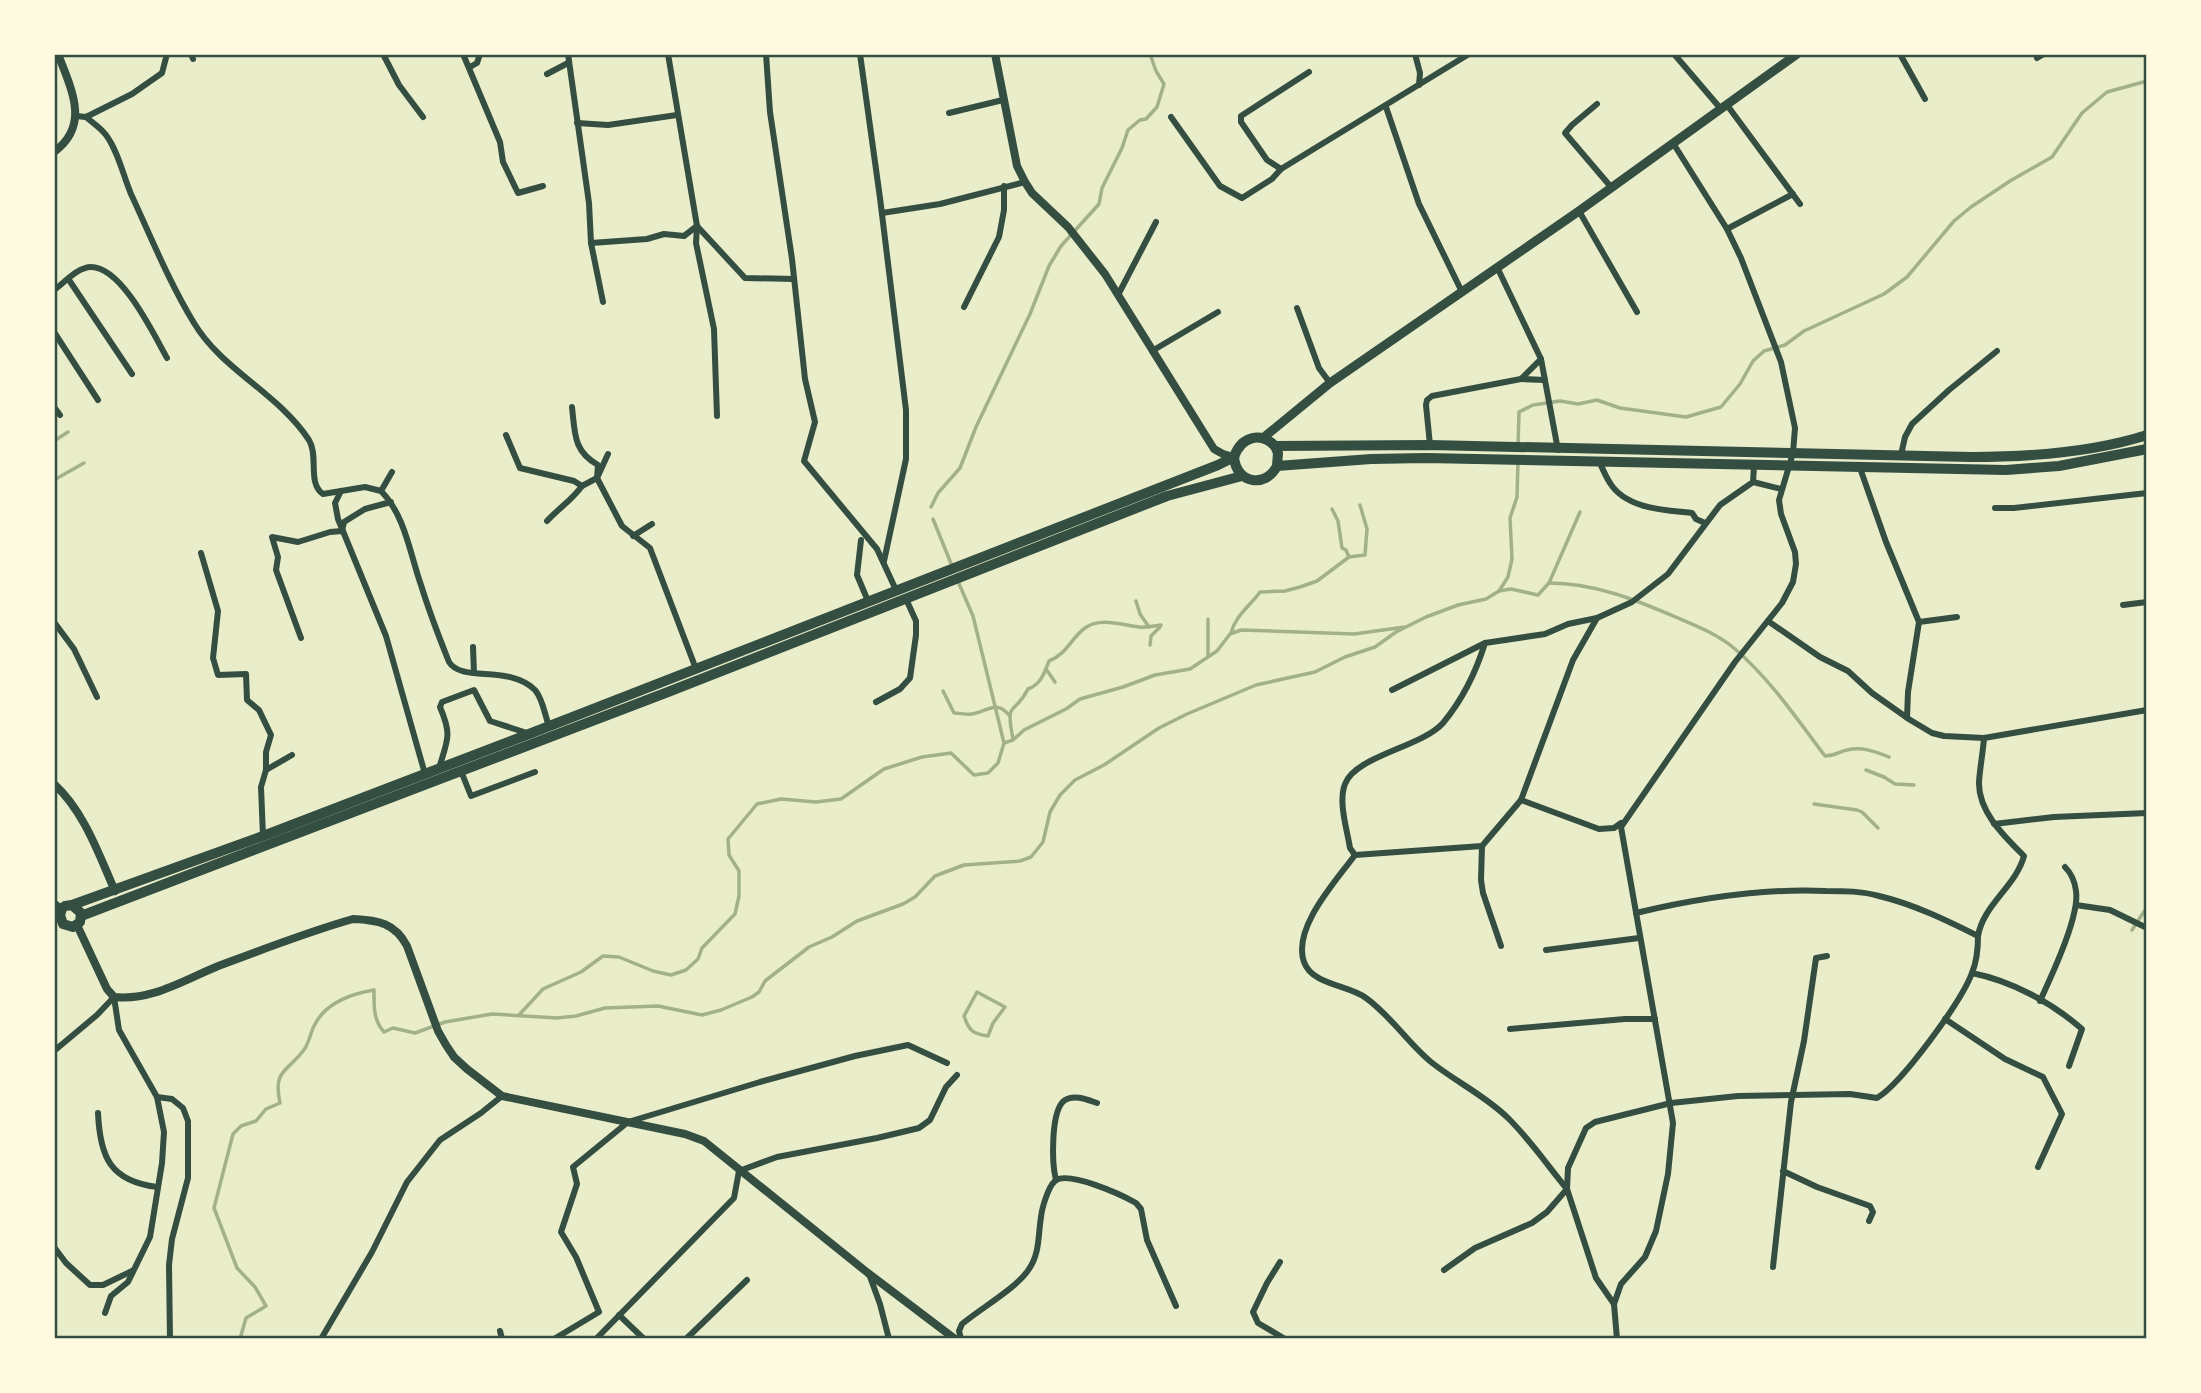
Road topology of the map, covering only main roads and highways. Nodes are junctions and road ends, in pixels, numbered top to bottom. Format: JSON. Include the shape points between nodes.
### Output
{"nodes":[{"id":1,"x":1797,"y":54,"type":"edge"},
{"id":2,"x":2147,"y":435,"type":"edge"},
{"id":3,"x":1264,"y":438,"type":"junction"},
{"id":4,"x":1275,"y":446,"type":"junction"},
{"id":5,"x":2147,"y":449,"type":"edge"},
{"id":6,"x":1234,"y":457,"type":"junction"},
{"id":7,"x":1278,"y":466,"type":"junction"},
{"id":8,"x":1242,"y":476,"type":"junction"},
{"id":9,"x":962,"y":571,"type":"junction"},
{"id":10,"x":61,"y":908,"type":"edge"},
{"id":11,"x":79,"y":920,"type":"junction"},
{"id":12,"x":59,"y":925,"type":"edge"}],
"edges":[{"from":1,"to":3,"type":"main road","via":[[1330,383]]},
{"from":2,"to":4,"type":"main road","via":[[2113,444],[2015,456]]},
{"from":3,"to":4,"type":"main road"},
{"from":3,"to":6,"type":"main road","via":[[1244,440]]},
{"from":4,"to":7,"type":"main road"},
{"from":5,"to":7,"type":"main road","via":[[2033,469],[1954,471],[1371,459]]},
{"from":6,"to":8,"type":"main road"},
{"from":6,"to":9,"type":"main road"},
{"from":7,"to":8,"type":"main road","via":[[1265,479],[1253,481]]},
{"from":8,"to":9,"type":"main road","via":[[1167,496]]},
{"from":9,"to":10,"type":"main road","via":[[939,572],[439,769]]},
{"from":9,"to":11,"type":"main road","via":[[944,584]]},
{"from":10,"to":11,"type":"main road","via":[[80,911]]},
{"from":10,"to":12,"type":"main road"},
{"from":11,"to":12,"type":"main road","via":[[68,927]]}]}
